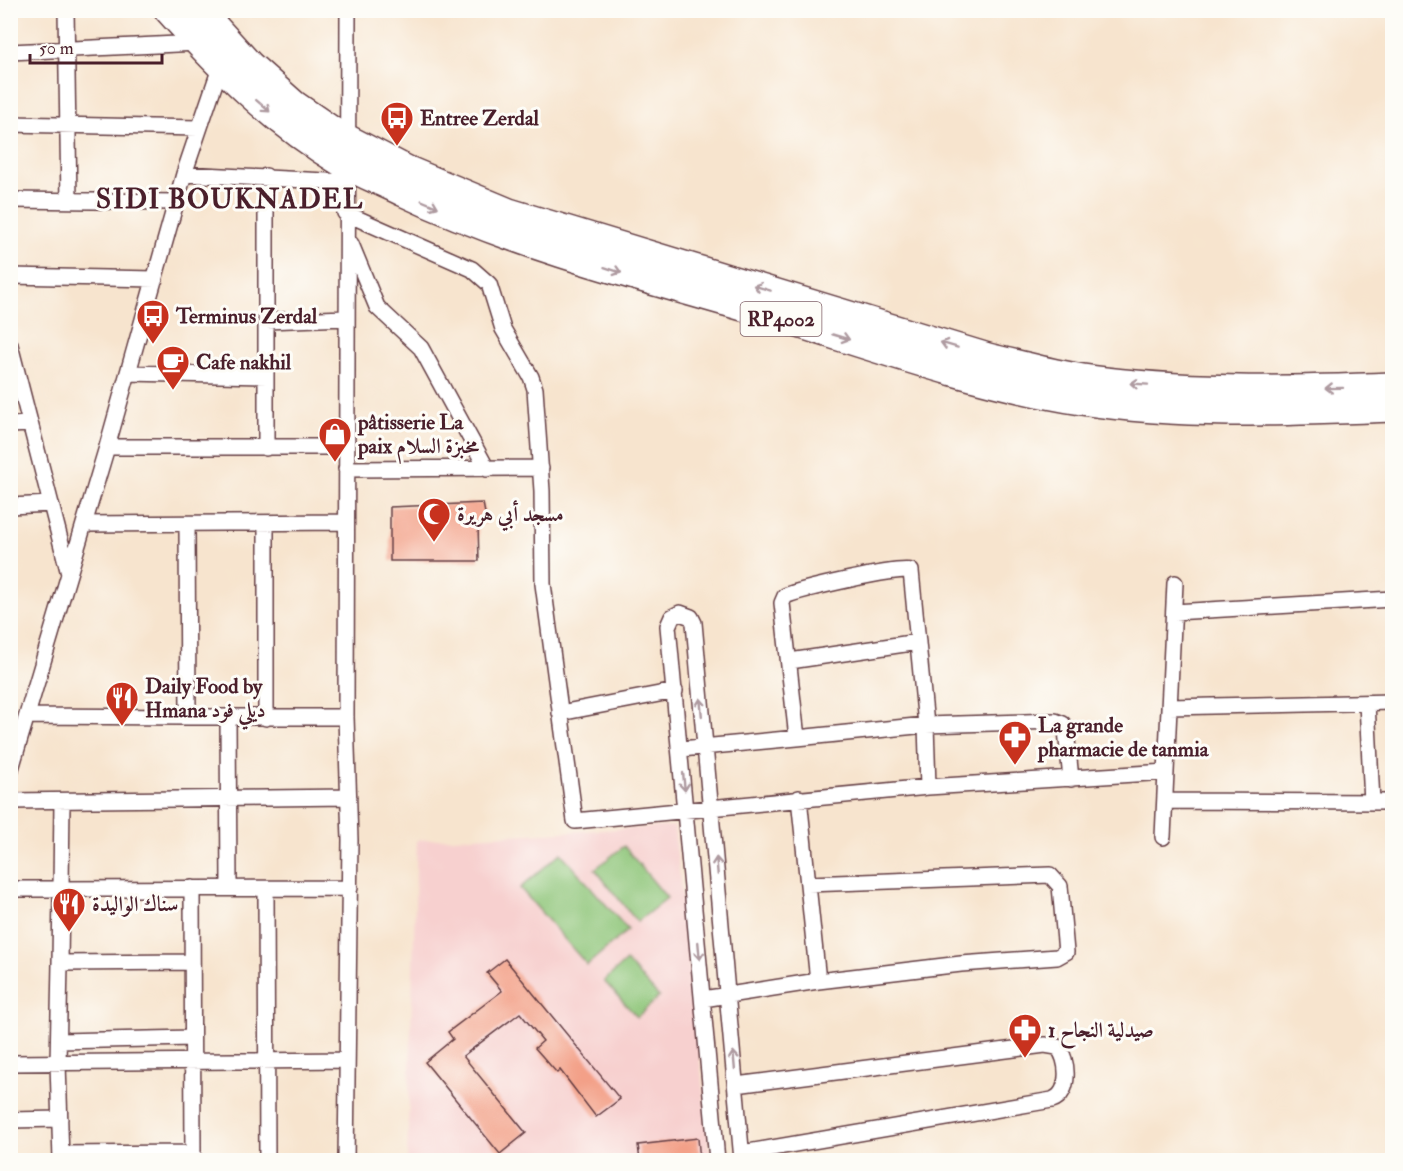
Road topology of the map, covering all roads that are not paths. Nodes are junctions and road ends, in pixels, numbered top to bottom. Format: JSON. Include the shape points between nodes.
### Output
{"nodes":[{"id":1,"x":66,"y":10,"type":"edge"},
{"id":2,"x":168,"y":10,"type":"edge"},
{"id":3,"x":200,"y":10,"type":"edge"},
{"id":4,"x":348,"y":10,"type":"edge"},
{"id":5,"x":198,"y":44,"type":"junction"},
{"id":6,"x":67,"y":51,"type":"junction"},
{"id":7,"x":10,"y":52,"type":"edge"},
{"id":8,"x":225,"y":56,"type":"junction"},
{"id":9,"x":10,"y":124,"type":"edge"},
{"id":10,"x":69,"y":125,"type":"junction"},
{"id":11,"x":198,"y":128,"type":"junction"},
{"id":12,"x":346,"y":163,"type":"junction"},
{"id":13,"x":184,"y":174,"type":"junction"},
{"id":14,"x":266,"y":176,"type":"junction"},
{"id":15,"x":10,"y":200,"type":"edge"},
{"id":16,"x":69,"y":201,"type":"junction"},
{"id":17,"x":177,"y":202,"type":"junction"},
{"id":18,"x":345,"y":213,"type":"junction"},
{"id":19,"x":349,"y":239,"type":"junction"},
{"id":20,"x":10,"y":276,"type":"edge"},
{"id":21,"x":155,"y":279,"type":"junction"},
{"id":22,"x":346,"y":318,"type":"junction"},
{"id":23,"x":266,"y":321,"type":"junction"},
{"id":24,"x":10,"y":345,"type":"edge"},
{"id":25,"x":128,"y":373,"type":"junction"},
{"id":26,"x":266,"y":376,"type":"junction"},
{"id":27,"x":1392,"y":386,"type":"edge"},
{"id":28,"x":1392,"y":408,"type":"edge"},
{"id":29,"x":30,"y":424,"type":"junction"},
{"id":30,"x":10,"y":425,"type":"edge"},
{"id":31,"x":107,"y":447,"type":"junction"},
{"id":32,"x":346,"y":447,"type":"junction"},
{"id":33,"x":266,"y":448,"type":"junction"},
{"id":34,"x":541,"y":468,"type":"junction"},
{"id":35,"x":487,"y":469,"type":"junction"},
{"id":36,"x":346,"y":470,"type":"junction"},
{"id":37,"x":51,"y":504,"type":"junction"},
{"id":38,"x":10,"y":506,"type":"edge"},
{"id":39,"x":346,"y":522,"type":"junction"},
{"id":40,"x":84,"y":524,"type":"junction"},
{"id":41,"x":187,"y":524,"type":"junction"},
{"id":42,"x":266,"y":524,"type":"junction"},
{"id":43,"x":69,"y":575,"type":"junction"},
{"id":44,"x":1175,"y":582,"type":"dead end"},
{"id":45,"x":1392,"y":598,"type":"edge"},
{"id":46,"x":1174,"y":612,"type":"junction"},
{"id":47,"x":918,"y":642,"type":"junction"},
{"id":48,"x":790,"y":661,"type":"junction"},
{"id":49,"x":675,"y":691,"type":"junction"},
{"id":50,"x":1392,"y":702,"type":"edge"},
{"id":51,"x":1367,"y":703,"type":"junction"},
{"id":52,"x":1169,"y":708,"type":"junction"},
{"id":53,"x":560,"y":712,"type":"junction"},
{"id":54,"x":27,"y":716,"type":"junction"},
{"id":55,"x":188,"y":717,"type":"junction"},
{"id":56,"x":346,"y":717,"type":"junction"},
{"id":57,"x":228,"y":718,"type":"junction"},
{"id":58,"x":266,"y":718,"type":"junction"},
{"id":59,"x":926,"y":725,"type":"junction"},
{"id":60,"x":797,"y":738,"type":"junction"},
{"id":61,"x":705,"y":746,"type":"junction"},
{"id":62,"x":681,"y":749,"type":"junction"},
{"id":63,"x":10,"y":772,"type":"edge"},
{"id":64,"x":1167,"y":772,"type":"junction"},
{"id":65,"x":1071,"y":779,"type":"junction"},
{"id":66,"x":928,"y":787,"type":"junction"},
{"id":67,"x":349,"y":797,"type":"junction"},
{"id":68,"x":799,"y":798,"type":"junction"},
{"id":69,"x":228,"y":800,"type":"junction"},
{"id":70,"x":10,"y":801,"type":"edge"},
{"id":71,"x":62,"y":801,"type":"junction"},
{"id":72,"x":1165,"y":801,"type":"junction"},
{"id":73,"x":1371,"y":802,"type":"junction"},
{"id":74,"x":1392,"y":802,"type":"edge"},
{"id":75,"x":712,"y":807,"type":"junction"},
{"id":76,"x":687,"y":809,"type":"junction"},
{"id":77,"x":1163,"y":837,"type":"dead end"},
{"id":78,"x":808,"y":884,"type":"junction"},
{"id":79,"x":192,"y":888,"type":"junction"},
{"id":80,"x":229,"y":888,"type":"junction"},
{"id":81,"x":350,"y":888,"type":"junction"},
{"id":82,"x":10,"y":889,"type":"edge"},
{"id":83,"x":61,"y":889,"type":"junction"},
{"id":84,"x":267,"y":889,"type":"junction"},
{"id":85,"x":192,"y":962,"type":"junction"},
{"id":86,"x":60,"y":963,"type":"junction"},
{"id":87,"x":818,"y":981,"type":"junction"},
{"id":88,"x":728,"y":996,"type":"junction"},
{"id":89,"x":703,"y":999,"type":"junction"},
{"id":90,"x":192,"y":1038,"type":"junction"},
{"id":91,"x":59,"y":1041,"type":"junction"},
{"id":92,"x":267,"y":1060,"type":"junction"},
{"id":93,"x":347,"y":1060,"type":"junction"},
{"id":94,"x":193,"y":1061,"type":"junction"},
{"id":95,"x":10,"y":1063,"type":"edge"},
{"id":96,"x":58,"y":1063,"type":"junction"},
{"id":97,"x":736,"y":1084,"type":"junction"},
{"id":98,"x":60,"y":1119,"type":"junction"},
{"id":99,"x":10,"y":1120,"type":"edge"},
{"id":100,"x":61,"y":1157,"type":"edge"},
{"id":101,"x":193,"y":1157,"type":"edge"},
{"id":102,"x":742,"y":1157,"type":"edge"},
{"id":103,"x":267,"y":1161,"type":"edge"},
{"id":104,"x":346,"y":1161,"type":"edge"},
{"id":105,"x":717,"y":1161,"type":"edge"}],
"edges":[{"from":1,"to":6,"type":"street"},
{"from":2,"to":5,"type":"highway","number":"RP4002"},
{"from":3,"to":8,"type":"highway","number":"RP4002"},
{"from":4,"to":12,"type":"street"},
{"from":5,"to":6,"type":"street"},
{"from":5,"to":8,"type":"highway","number":"RP4002"},
{"from":6,"to":7,"type":"street"},
{"from":6,"to":10,"type":"street"},
{"from":8,"to":11,"type":"street"},
{"from":8,"to":12,"type":"highway","number":"RP4002","via":[[296,134]]},
{"from":9,"to":10,"type":"street"},
{"from":10,"to":11,"type":"street"},
{"from":10,"to":16,"type":"street"},
{"from":11,"to":13,"type":"street"},
{"from":12,"to":14,"type":"street"},
{"from":12,"to":18,"type":"street"},
{"from":27,"to":12,"type":"highway","number":"RP4002","one_way":true,"via":[[1284,389],[1139,385],[1067,375],[988,357],[509,212],[406,169]]},
{"from":12,"to":28,"type":"highway","number":"RP4002","one_way":true,"via":[[426,203],[532,243],[636,278],[993,383],[1081,401],[1190,411]]},
{"from":13,"to":14,"type":"street"},
{"from":13,"to":17,"type":"street"},
{"from":14,"to":23,"type":"street"},
{"from":15,"to":16,"type":"street"},
{"from":16,"to":17,"type":"street"},
{"from":17,"to":21,"type":"street"},
{"from":18,"to":19,"type":"street"},
{"from":18,"to":34,"type":"street","via":[[472,269],[489,284],[503,330],[536,389]]},
{"from":19,"to":22,"type":"street"},
{"from":19,"to":35,"type":"street","via":[[377,307],[421,348]]},
{"from":20,"to":21,"type":"street"},
{"from":21,"to":25,"type":"street"},
{"from":22,"to":23,"type":"street"},
{"from":22,"to":32,"type":"street"},
{"from":23,"to":26,"type":"street"},
{"from":24,"to":29,"type":"street"},
{"from":25,"to":26,"type":"street"},
{"from":25,"to":31,"type":"street"},
{"from":26,"to":33,"type":"street"},
{"from":29,"to":30,"type":"street"},
{"from":29,"to":37,"type":"street"},
{"from":31,"to":33,"type":"street"},
{"from":31,"to":40,"type":"street"},
{"from":32,"to":33,"type":"street"},
{"from":32,"to":36,"type":"street"},
{"from":34,"to":35,"type":"street"},
{"from":34,"to":53,"type":"street","via":[[543,584]]},
{"from":35,"to":36,"type":"street"},
{"from":36,"to":39,"type":"street"},
{"from":37,"to":38,"type":"street"},
{"from":37,"to":43,"type":"street"},
{"from":39,"to":42,"type":"street"},
{"from":39,"to":56,"type":"street"},
{"from":40,"to":41,"type":"street"},
{"from":40,"to":43,"type":"street"},
{"from":41,"to":42,"type":"street"},
{"from":41,"to":55,"type":"street"},
{"from":42,"to":58,"type":"street"},
{"from":43,"to":54,"type":"street"},
{"from":44,"to":46,"type":"street"},
{"from":45,"to":46,"type":"street"},
{"from":46,"to":52,"type":"street"},
{"from":47,"to":48,"type":"street"},
{"from":47,"to":48,"type":"street","via":[[912,577],[904,569],[785,596],[782,603]]},
{"from":47,"to":59,"type":"street"},
{"from":48,"to":60,"type":"street"},
{"from":49,"to":53,"type":"street"},
{"from":61,"to":49,"type":"street","one_way":true,"via":[[694,623],[684,613],[668,622]]},
{"from":49,"to":62,"type":"street"},
{"from":50,"to":51,"type":"street"},
{"from":51,"to":52,"type":"street"},
{"from":51,"to":73,"type":"street"},
{"from":52,"to":64,"type":"street"},
{"from":53,"to":76,"type":"street","via":[[575,820]]},
{"from":54,"to":55,"type":"street"},
{"from":54,"to":63,"type":"street"},
{"from":55,"to":57,"type":"street"},
{"from":56,"to":58,"type":"street"},
{"from":56,"to":67,"type":"street"},
{"from":57,"to":58,"type":"street"},
{"from":57,"to":69,"type":"street"},
{"from":59,"to":60,"type":"street"},
{"from":59,"to":65,"type":"street","via":[[1060,723],[1068,740]]},
{"from":59,"to":66,"type":"street"},
{"from":60,"to":61,"type":"street"},
{"from":61,"to":62,"type":"street"},
{"from":61,"to":75,"type":"street"},
{"from":62,"to":76,"type":"street","one_way":true},
{"from":64,"to":65,"type":"street"},
{"from":64,"to":72,"type":"street"},
{"from":65,"to":66,"type":"street"},
{"from":66,"to":68,"type":"street"},
{"from":67,"to":69,"type":"street"},
{"from":67,"to":81,"type":"street"},
{"from":68,"to":75,"type":"street"},
{"from":68,"to":78,"type":"street"},
{"from":69,"to":71,"type":"street"},
{"from":69,"to":80,"type":"street"},
{"from":70,"to":71,"type":"street"},
{"from":71,"to":83,"type":"street"},
{"from":72,"to":73,"type":"street"},
{"from":72,"to":77,"type":"street"},
{"from":73,"to":74,"type":"street"},
{"from":75,"to":76,"type":"street"},
{"from":88,"to":75,"type":"street","one_way":true},
{"from":76,"to":89,"type":"street","one_way":true},
{"from":78,"to":87,"type":"street"},
{"from":78,"to":87,"type":"street","via":[[1045,875],[1059,882],[1063,912],[1066,952],[1057,957]]},
{"from":79,"to":80,"type":"street"},
{"from":79,"to":83,"type":"street"},
{"from":79,"to":85,"type":"street"},
{"from":80,"to":84,"type":"street"},
{"from":81,"to":84,"type":"street"},
{"from":81,"to":93,"type":"street"},
{"from":82,"to":83,"type":"street"},
{"from":83,"to":86,"type":"street"},
{"from":84,"to":92,"type":"street"},
{"from":85,"to":86,"type":"street"},
{"from":85,"to":90,"type":"street"},
{"from":86,"to":91,"type":"street"},
{"from":87,"to":88,"type":"street"},
{"from":88,"to":89,"type":"street"},
{"from":97,"to":88,"type":"street","one_way":true},
{"from":89,"to":105,"type":"street"},
{"from":90,"to":91,"type":"street"},
{"from":90,"to":94,"type":"street"},
{"from":91,"to":96,"type":"street"},
{"from":92,"to":93,"type":"street"},
{"from":92,"to":94,"type":"street"},
{"from":92,"to":103,"type":"street"},
{"from":93,"to":104,"type":"street"},
{"from":94,"to":96,"type":"street"},
{"from":94,"to":101,"type":"street"},
{"from":95,"to":96,"type":"street"},
{"from":96,"to":98,"type":"street"},
{"from":97,"to":102,"type":"street"},
{"from":97,"to":102,"type":"street","via":[[1045,1045],[1057,1047],[1063,1055],[1064,1089],[1057,1098]]},
{"from":98,"to":99,"type":"street"},
{"from":98,"to":100,"type":"street"},
{"from":100,"to":101,"type":"street"}]}
